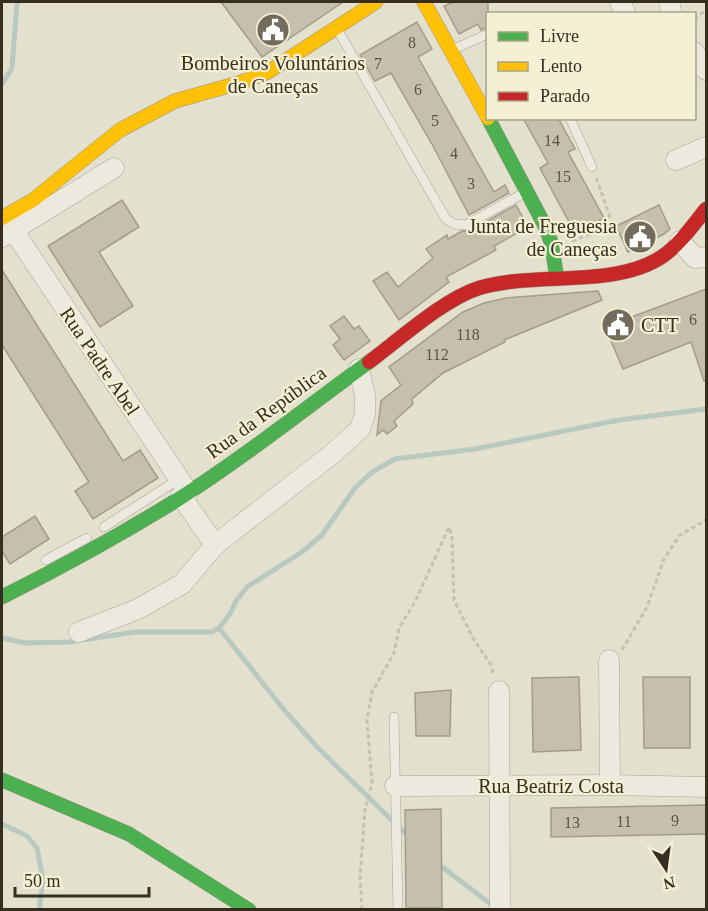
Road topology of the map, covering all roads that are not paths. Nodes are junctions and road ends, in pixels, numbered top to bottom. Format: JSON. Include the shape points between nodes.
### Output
{"nodes":[{"id":1,"x":376,"y":2,"type":"edge"},
{"id":2,"x":424,"y":2,"type":"edge"},
{"id":3,"x":336,"y":27,"type":"junction"},
{"id":4,"x":486,"y":34,"type":"edge"},
{"id":5,"x":452,"y":50,"type":"junction"},
{"id":6,"x":696,"y":55,"type":"edge"},
{"id":7,"x":706,"y":70,"type":"edge"},
{"id":8,"x":486,"y":114,"type":"edge"},
{"id":9,"x":489,"y":120,"type":"edge"},
{"id":10,"x":571,"y":120,"type":"edge"},
{"id":11,"x":706,"y":147,"type":"edge"},
{"id":12,"x":676,"y":160,"type":"dead end"},
{"id":13,"x":592,"y":167,"type":"road end"},
{"id":14,"x":114,"y":168,"type":"dead end"},
{"id":15,"x":527,"y":192,"type":"junction"},
{"id":16,"x":706,"y":209,"type":"edge"},
{"id":17,"x":5,"y":229,"type":"edge"},
{"id":18,"x":680,"y":241,"type":"junction"},
{"id":19,"x":706,"y":256,"type":"edge"},
{"id":20,"x":556,"y":278,"type":"junction"},
{"id":21,"x":359,"y":369,"type":"junction"},
{"id":22,"x":183,"y":489,"type":"junction"},
{"id":23,"x":214,"y":545,"type":"junction"},
{"id":24,"x":34,"y":566,"type":"dead end"},
{"id":25,"x":2,"y":597,"type":"edge"},
{"id":26,"x":79,"y":632,"type":"dead end"},
{"id":27,"x":609,"y":660,"type":"road end"},
{"id":28,"x":499,"y":691,"type":"road end"},
{"id":29,"x":394,"y":717,"type":"dead end"},
{"id":30,"x":2,"y":780,"type":"edge"},
{"id":31,"x":610,"y":785,"type":"junction"},
{"id":32,"x":395,"y":786,"type":"junction"},
{"id":33,"x":498,"y":786,"type":"junction"},
{"id":34,"x":706,"y":787,"type":"edge"},
{"id":35,"x":249,"y":909,"type":"edge"},
{"id":36,"x":398,"y":909,"type":"edge"},
{"id":37,"x":500,"y":909,"type":"edge"}],
"edges":[{"from":1,"to":3,"type":"street"},
{"from":2,"to":5,"type":"street"},
{"from":3,"to":15,"type":"lane","via":[[446,219],[466,225]]},
{"from":3,"to":17,"type":"street","via":[[268,72],[175,101],[120,130],[33,200]]},
{"from":4,"to":5,"type":"lane"},
{"from":5,"to":8,"type":"street"},
{"from":6,"to":7,"type":"street"},
{"from":9,"to":15,"type":"street"},
{"from":10,"to":13,"type":"lane"},
{"from":11,"to":12,"type":"street"},
{"from":14,"to":17,"type":"street"},
{"from":15,"to":20,"type":"street","via":[[552,246]]},
{"from":16,"to":18,"type":"street","name":"Rua da República"},
{"from":17,"to":22,"type":"street","name":"Rua Padre Abel"},
{"from":18,"to":19,"type":"street","via":[[695,258]]},
{"from":18,"to":20,"type":"street","name":"Rua da República","via":[[657,260],[623,272]]},
{"from":20,"to":21,"type":"street","name":"Rua da República","via":[[471,289]]},
{"from":21,"to":22,"type":"street","name":"Rua da República"},
{"from":21,"to":23,"type":"street","via":[[365,396],[360,429]]},
{"from":22,"to":23,"type":"street","name":"Rua Padre Abel"},
{"from":22,"to":24,"type":"lane"},
{"from":22,"to":25,"type":"street","name":"Rua da República","via":[[77,559]]},
{"from":23,"to":26,"type":"street","via":[[182,584],[138,609]]},
{"from":27,"to":31,"type":"street"},
{"from":28,"to":33,"type":"street"},
{"from":29,"to":32,"type":"lane"},
{"from":30,"to":35,"type":"street","via":[[129,834]]},
{"from":31,"to":33,"type":"street","name":"Rua Beatriz Costa"},
{"from":31,"to":34,"type":"street","name":"Rua Beatriz Costa"},
{"from":32,"to":33,"type":"street","name":"Rua Beatriz Costa"},
{"from":32,"to":36,"type":"lane"},
{"from":33,"to":37,"type":"street"}]}
